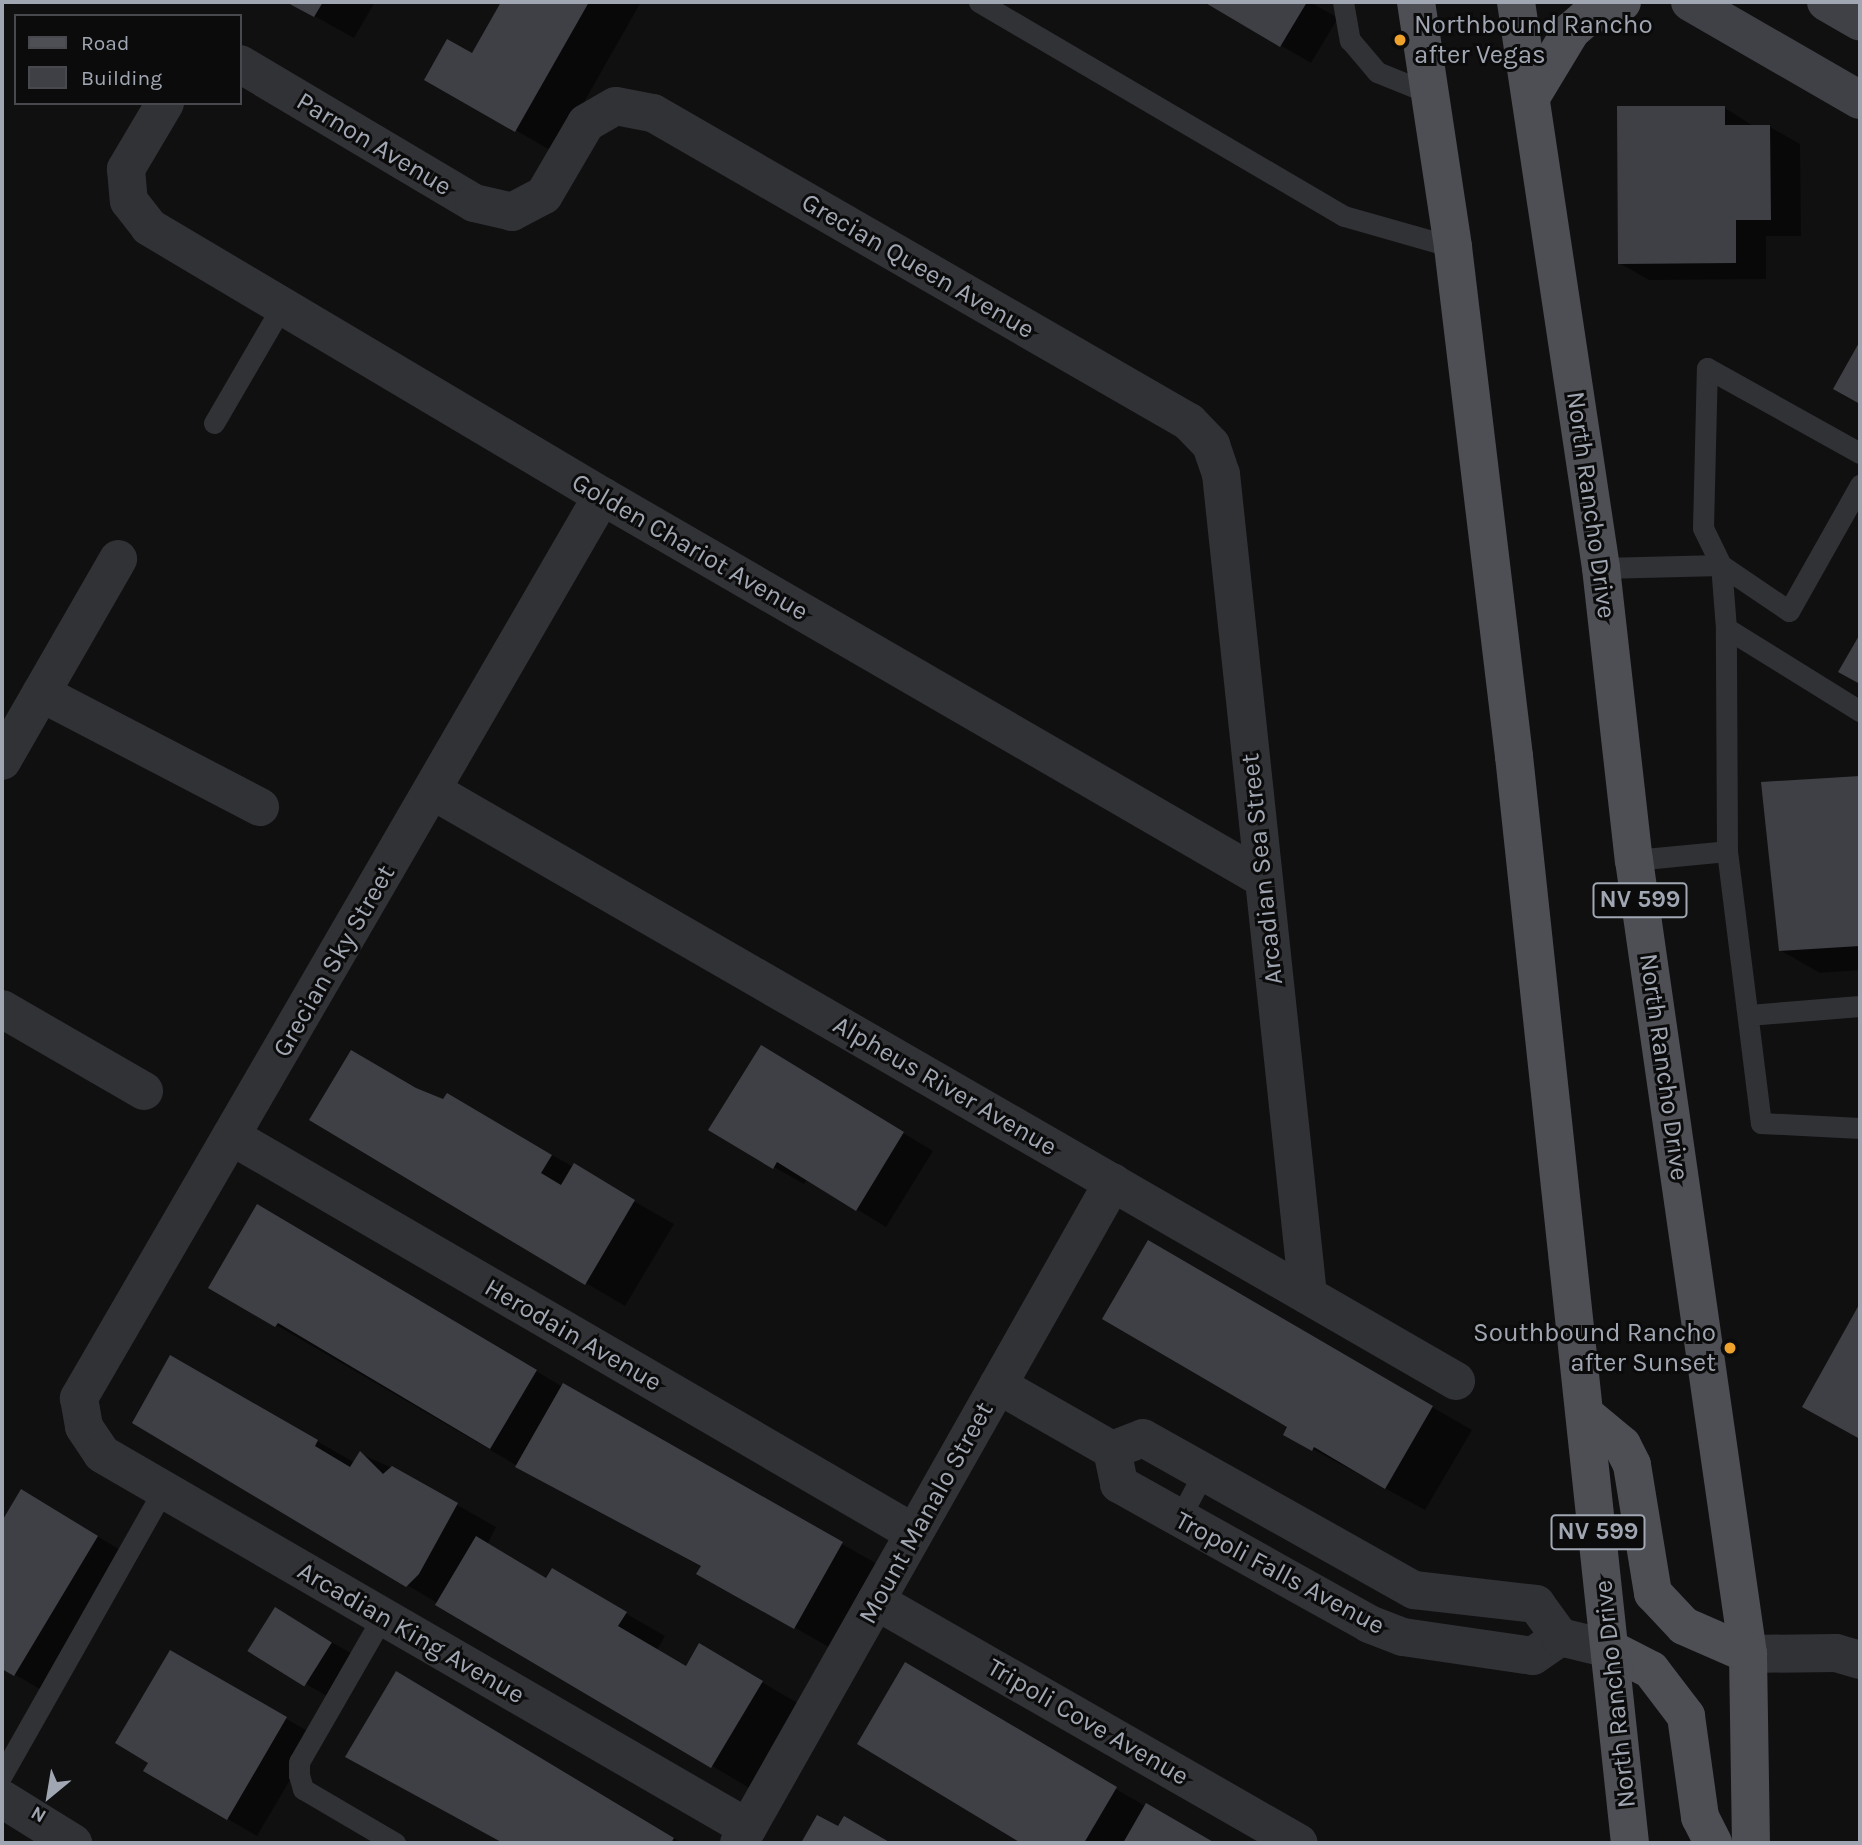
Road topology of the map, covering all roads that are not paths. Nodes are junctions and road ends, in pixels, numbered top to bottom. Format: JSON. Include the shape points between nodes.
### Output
{"nodes":[{"id":1,"x":979,"y":2,"type":"edge"},
{"id":2,"x":1343,"y":2,"type":"edge"},
{"id":3,"x":1416,"y":2,"type":"edge"},
{"id":4,"x":1516,"y":2,"type":"edge"},
{"id":5,"x":1622,"y":2,"type":"edge"},
{"id":6,"x":1690,"y":2,"type":"edge"},
{"id":7,"x":1826,"y":2,"type":"edge"},
{"id":8,"x":1860,"y":22,"type":"edge"},
{"id":9,"x":242,"y":65,"type":"edge"},
{"id":10,"x":1429,"y":93,"type":"junction"},
{"id":11,"x":1533,"y":94,"type":"junction"},
{"id":12,"x":1860,"y":100,"type":"edge"},
{"id":13,"x":164,"y":105,"type":"edge"},
{"id":14,"x":616,"y":106,"type":"joint"},
{"id":15,"x":1453,"y":247,"type":"junction"},
{"id":16,"x":282,"y":306,"type":"junction"},
{"id":17,"x":214,"y":423,"type":"dead end"},
{"id":18,"x":1211,"y":445,"type":"joint"},
{"id":19,"x":1860,"y":453,"type":"edge"},
{"id":20,"x":1860,"y":485,"type":"edge"},
{"id":21,"x":602,"y":496,"type":"junction"},
{"id":22,"x":118,"y":559,"type":"dead end"},
{"id":23,"x":1721,"y":565,"type":"junction"},
{"id":24,"x":1601,"y":568,"type":"junction"},
{"id":25,"x":1726,"y":628,"type":"junction"},
{"id":26,"x":41,"y":693,"type":"junction"},
{"id":27,"x":1860,"y":712,"type":"edge"},
{"id":28,"x":2,"y":761,"type":"edge"},
{"id":29,"x":433,"y":791,"type":"junction"},
{"id":30,"x":260,"y":807,"type":"dead end"},
{"id":31,"x":1727,"y":851,"type":"junction"},
{"id":32,"x":1634,"y":860,"type":"junction"},
{"id":33,"x":1262,"y":878,"type":"junction"},
{"id":34,"x":1860,"y":1006,"type":"edge"},
{"id":35,"x":2,"y":1009,"type":"edge"},
{"id":36,"x":1748,"y":1015,"type":"junction"},
{"id":37,"x":144,"y":1091,"type":"dead end"},
{"id":38,"x":1860,"y":1128,"type":"edge"},
{"id":39,"x":231,"y":1136,"type":"junction"},
{"id":40,"x":1113,"y":1182,"type":"junction"},
{"id":41,"x":1308,"y":1295,"type":"junction"},
{"id":42,"x":1457,"y":1381,"type":"dead end"},
{"id":43,"x":998,"y":1385,"type":"junction"},
{"id":44,"x":1586,"y":1415,"type":"junction"},
{"id":45,"x":84,"y":1427,"type":"joint"},
{"id":46,"x":1112,"y":1450,"type":"junction"},
{"id":47,"x":1205,"y":1472,"type":"junction"},
{"id":48,"x":164,"y":1489,"type":"junction"},
{"id":49,"x":1179,"y":1519,"type":"junction"},
{"id":50,"x":914,"y":1533,"type":"junction"},
{"id":51,"x":876,"y":1601,"type":"junction"},
{"id":52,"x":383,"y":1616,"type":"junction"},
{"id":53,"x":1560,"y":1637,"type":"junction"},
{"id":54,"x":1610,"y":1649,"type":"junction"},
{"id":55,"x":1748,"y":1654,"type":"junction"},
{"id":56,"x":1860,"y":1660,"type":"edge"},
{"id":57,"x":2,"y":1774,"type":"edge"},
{"id":58,"x":2,"y":1799,"type":"edge"},
{"id":59,"x":29,"y":1833,"type":"edge"},
{"id":60,"x":743,"y":1835,"type":"edge"},
{"id":61,"x":73,"y":1843,"type":"edge"},
{"id":62,"x":396,"y":1843,"type":"edge"},
{"id":63,"x":1299,"y":1843,"type":"edge"},
{"id":64,"x":1630,"y":1843,"type":"edge"},
{"id":65,"x":1713,"y":1843,"type":"edge"},
{"id":66,"x":1751,"y":1843,"type":"edge"}],
"edges":[{"from":1,"to":15,"type":"lane","via":[[1344,216]]},
{"from":2,"to":10,"type":"lane","via":[[1350,40],[1377,72]]},
{"from":3,"to":10,"type":"main road","name":"North Rancho Drive","number":"NV 599"},
{"from":4,"to":11,"type":"main road","name":"North Rancho Drive","number":"NV 599"},
{"from":5,"to":11,"type":"main road","via":[[1587,17],[1571,31]]},
{"from":6,"to":12,"type":"main road"},
{"from":7,"to":8,"type":"main road"},
{"from":9,"to":14,"type":"street","name":"Parnon Avenue","via":[[474,204],[512,212],[544,195],[586,123]]},
{"from":10,"to":15,"type":"main road","name":"North Rancho Drive","number":"NV 599"},
{"from":11,"to":24,"type":"main road","name":"North Rancho Drive","number":"NV 599"},
{"from":13,"to":16,"type":"street","name":"Golden Chariot Avenue","via":[[126,169],[129,201],[149,227]]},
{"from":14,"to":18,"type":"street","name":"Grecian Queen Avenue","via":[[653,113],[1189,422]]},
{"from":15,"to":44,"type":"main road","name":"North Rancho Drive","number":"NV 599"},
{"from":16,"to":17,"type":"lane"},
{"from":16,"to":21,"type":"street","name":"Golden Chariot Avenue"},
{"from":18,"to":33,"type":"street","name":"Arcadian Sea Street","via":[[1221,474]]},
{"from":19,"to":23,"type":"lane","via":[[1707,368],[1703,528]]},
{"from":20,"to":23,"type":"lane","via":[[1789,611]]},
{"from":21,"to":29,"type":"street","name":"Grecian Sky Street"},
{"from":21,"to":33,"type":"street","name":"Golden Chariot Avenue"},
{"from":22,"to":26,"type":"street"},
{"from":23,"to":24,"type":"lane"},
{"from":23,"to":25,"type":"lane"},
{"from":24,"to":32,"type":"main road","name":"North Rancho Drive","number":"NV 599"},
{"from":25,"to":27,"type":"lane"},
{"from":25,"to":31,"type":"lane"},
{"from":26,"to":28,"type":"street"},
{"from":26,"to":30,"type":"street"},
{"from":29,"to":39,"type":"street","name":"Grecian Sky Street"},
{"from":29,"to":40,"type":"street","name":"Alpheus River Avenue"},
{"from":31,"to":32,"type":"lane"},
{"from":31,"to":36,"type":"lane"},
{"from":32,"to":55,"type":"main road","name":"North Rancho Drive","number":"NV 599"},
{"from":33,"to":41,"type":"street","name":"Arcadian Sea Street"},
{"from":34,"to":36,"type":"lane"},
{"from":35,"to":37,"type":"street"},
{"from":36,"to":38,"type":"lane","via":[[1761,1123]]},
{"from":39,"to":45,"type":"street","name":"Grecian Sky Street","via":[[79,1398]]},
{"from":39,"to":50,"type":"street","name":"Herodain Avenue"},
{"from":40,"to":41,"type":"street","name":"Alpheus River Avenue"},
{"from":40,"to":43,"type":"street","name":"Mount Manalo Street"},
{"from":41,"to":42,"type":"street","name":"Alpheus River Avenue"},
{"from":43,"to":46,"type":"street"},
{"from":43,"to":50,"type":"street","name":"Mount Manalo Street"},
{"from":44,"to":54,"type":"main road","name":"North Rancho Drive","number":"NV 599"},
{"from":44,"to":55,"type":"main road","via":[[1622,1445],[1632,1465],[1653,1593],[1684,1626]]},
{"from":45,"to":48,"type":"street","name":"Arcadian King Avenue","via":[[102,1454]]},
{"from":46,"to":47,"type":"street","name":"Tropoli Falls Avenue","via":[[1143,1438]]},
{"from":46,"to":49,"type":"street","name":"Tropoli Falls Avenue","via":[[1119,1484]]},
{"from":47,"to":49,"type":"lane"},
{"from":47,"to":53,"type":"street","name":"Tropoli Falls Avenue","via":[[1414,1590],[1536,1604]]},
{"from":48,"to":52,"type":"street","name":"Arcadian King Avenue"},
{"from":48,"to":57,"type":"lane"},
{"from":49,"to":53,"type":"street","name":"Tropoli Falls Avenue","via":[[1334,1607],[1403,1637],[1533,1657]]},
{"from":50,"to":51,"type":"street","name":"Mount Manalo Street"},
{"from":51,"to":60,"type":"street","name":"Mount Manalo Street"},
{"from":51,"to":63,"type":"street","name":"Tripoli Cove Avenue"},
{"from":52,"to":60,"type":"street","name":"Arcadian King Avenue"},
{"from":52,"to":62,"type":"lane","via":[[299,1762],[299,1775],[303,1789]]},
{"from":53,"to":54,"type":"street"},
{"from":54,"to":64,"type":"main road","name":"North Rancho Drive","number":"NV 599"},
{"from":54,"to":65,"type":"main road","via":[[1651,1670],[1685,1716],[1700,1818]]},
{"from":55,"to":56,"type":"street","via":[[1836,1653]]},
{"from":55,"to":66,"type":"main road","name":"North Rancho Drive","number":"NV 599"},
{"from":58,"to":59,"type":"street"},
{"from":59,"to":61,"type":"street"}]}
